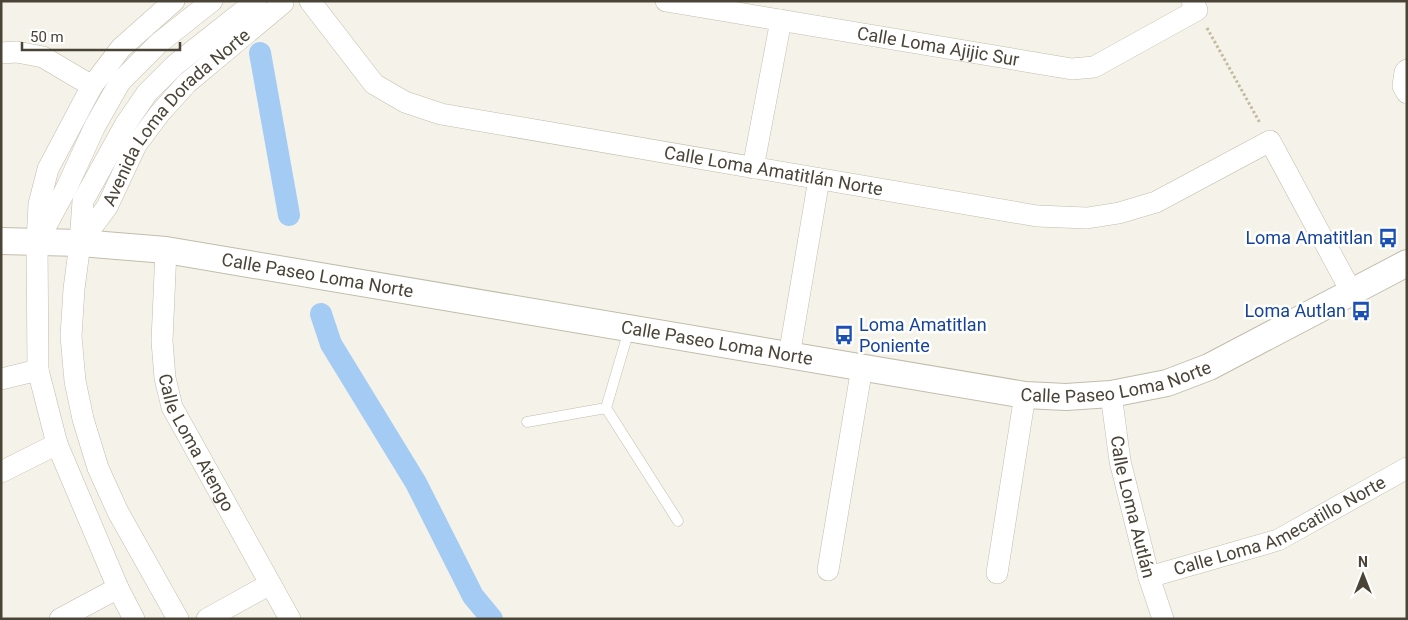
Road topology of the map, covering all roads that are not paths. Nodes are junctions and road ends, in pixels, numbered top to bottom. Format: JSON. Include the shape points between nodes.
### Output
{"nodes":[{"id":1,"x":174,"y":1,"type":"edge"},
{"id":2,"x":212,"y":1,"type":"edge"},
{"id":3,"x":256,"y":1,"type":"edge"},
{"id":4,"x":283,"y":1,"type":"edge"},
{"id":5,"x":310,"y":1,"type":"edge"},
{"id":6,"x":666,"y":1,"type":"edge"},
{"id":7,"x":1195,"y":6,"type":"edge"},
{"id":8,"x":781,"y":20,"type":"junction"},
{"id":9,"x":1,"y":53,"type":"edge"},
{"id":10,"x":1406,"y":71,"type":"edge"},
{"id":11,"x":92,"y":86,"type":"junction"},
{"id":12,"x":1407,"y":93,"type":"edge"},
{"id":13,"x":752,"y":168,"type":"junction"},
{"id":14,"x":819,"y":179,"type":"junction"},
{"id":15,"x":1,"y":241,"type":"edge"},
{"id":16,"x":37,"y":242,"type":"junction"},
{"id":17,"x":80,"y":243,"type":"junction"},
{"id":18,"x":166,"y":250,"type":"junction"},
{"id":19,"x":1407,"y":263,"type":"edge"},
{"id":20,"x":1352,"y":293,"type":"junction"},
{"id":21,"x":630,"y":329,"type":"junction"},
{"id":22,"x":789,"y":356,"type":"junction"},
{"id":23,"x":862,"y":367,"type":"junction"},
{"id":24,"x":38,"y":370,"type":"junction"},
{"id":25,"x":1,"y":379,"type":"edge"},
{"id":26,"x":1111,"y":394,"type":"junction"},
{"id":27,"x":1025,"y":396,"type":"junction"},
{"id":28,"x":606,"y":408,"type":"junction"},
{"id":29,"x":527,"y":422,"type":"dead end"},
{"id":30,"x":57,"y":444,"type":"junction"},
{"id":31,"x":1407,"y":468,"type":"edge"},
{"id":32,"x":1,"y":472,"type":"edge"},
{"id":33,"x":678,"y":521,"type":"dead end"},
{"id":34,"x":828,"y":570,"type":"dead end"},
{"id":35,"x":997,"y":573,"type":"dead end"},
{"id":36,"x":1150,"y":577,"type":"junction"},
{"id":37,"x":270,"y":584,"type":"junction"},
{"id":38,"x":118,"y":588,"type":"junction"},
{"id":39,"x":60,"y":619,"type":"edge"},
{"id":40,"x":134,"y":619,"type":"edge"},
{"id":41,"x":178,"y":619,"type":"edge"},
{"id":42,"x":207,"y":619,"type":"edge"},
{"id":43,"x":290,"y":619,"type":"edge"},
{"id":44,"x":1163,"y":619,"type":"edge"}],
"edges":[{"from":1,"to":11,"type":"street","via":[[121,48]]},
{"from":2,"to":16,"type":"street","via":[[159,43],[120,82]]},
{"from":3,"to":17,"type":"street","name":"Avenida Loma Dorada Norte","via":[[175,65],[124,125],[83,201]]},
{"from":4,"to":17,"type":"street","name":"Avenida Loma Dorada Norte","via":[[239,42],[187,83],[160,113],[136,145],[107,207]]},
{"from":5,"to":13,"type":"street","name":"Calle Loma Amatitlán Norte","via":[[374,84],[405,102],[441,114]]},
{"from":6,"to":8,"type":"street","name":"Calle Loma Ajijic Sur"},
{"from":7,"to":8,"type":"street","name":"Calle Loma Ajijic Sur","via":[[1094,67],[1072,69]]},
{"from":8,"to":13,"type":"street"},
{"from":9,"to":11,"type":"street","via":[[17,52],[43,57]]},
{"from":10,"to":12,"type":"street","via":[[1403,86]]},
{"from":11,"to":16,"type":"street","via":[[48,169],[40,204]]},
{"from":13,"to":14,"type":"street","name":"Calle Loma Amatitlán Norte"},
{"from":14,"to":20,"type":"street","name":"Calle Loma Amatitlán Norte","via":[[1037,216],[1087,218],[1156,202],[1270,141]]},
{"from":14,"to":22,"type":"street"},
{"from":15,"to":16,"type":"street","name":"Calle Paseo Loma Norte"},
{"from":16,"to":17,"type":"street","name":"Calle Paseo Loma Norte"},
{"from":16,"to":24,"type":"street"},
{"from":17,"to":18,"type":"street","name":"Calle Paseo Loma Norte"},
{"from":17,"to":41,"type":"street","name":"Avenida Loma Dorada Norte","via":[[71,336],[83,420],[98,468],[118,512]]},
{"from":18,"to":21,"type":"street","name":"Calle Paseo Loma Norte"},
{"from":18,"to":37,"type":"street","name":"Calle Loma Atengo","via":[[162,341],[165,378],[172,407]]},
{"from":19,"to":20,"type":"street","name":"Calle Paseo Loma Norte"},
{"from":20,"to":26,"type":"street","name":"Calle Paseo Loma Norte","via":[[1209,367],[1168,383]]},
{"from":21,"to":22,"type":"street","name":"Calle Paseo Loma Norte"},
{"from":21,"to":28,"type":"lane"},
{"from":22,"to":23,"type":"street","name":"Calle Paseo Loma Norte"},
{"from":23,"to":27,"type":"street","name":"Calle Paseo Loma Norte"},
{"from":23,"to":34,"type":"street"},
{"from":24,"to":25,"type":"street"},
{"from":24,"to":30,"type":"street"},
{"from":26,"to":27,"type":"street","name":"Calle Paseo Loma Norte"},
{"from":26,"to":36,"type":"street","name":"Calle Loma Autlán","via":[[1120,461]]},
{"from":27,"to":35,"type":"street"},
{"from":28,"to":29,"type":"lane"},
{"from":28,"to":33,"type":"lane"},
{"from":30,"to":32,"type":"street"},
{"from":30,"to":38,"type":"street"},
{"from":31,"to":36,"type":"street","name":"Calle Loma Amecatillo Norte","via":[[1278,540]]},
{"from":36,"to":44,"type":"street","name":"Calle Loma Autlán"},
{"from":37,"to":42,"type":"street"},
{"from":37,"to":43,"type":"street","name":"Calle Loma Atengo"},
{"from":38,"to":39,"type":"street"},
{"from":38,"to":40,"type":"street"}]}
